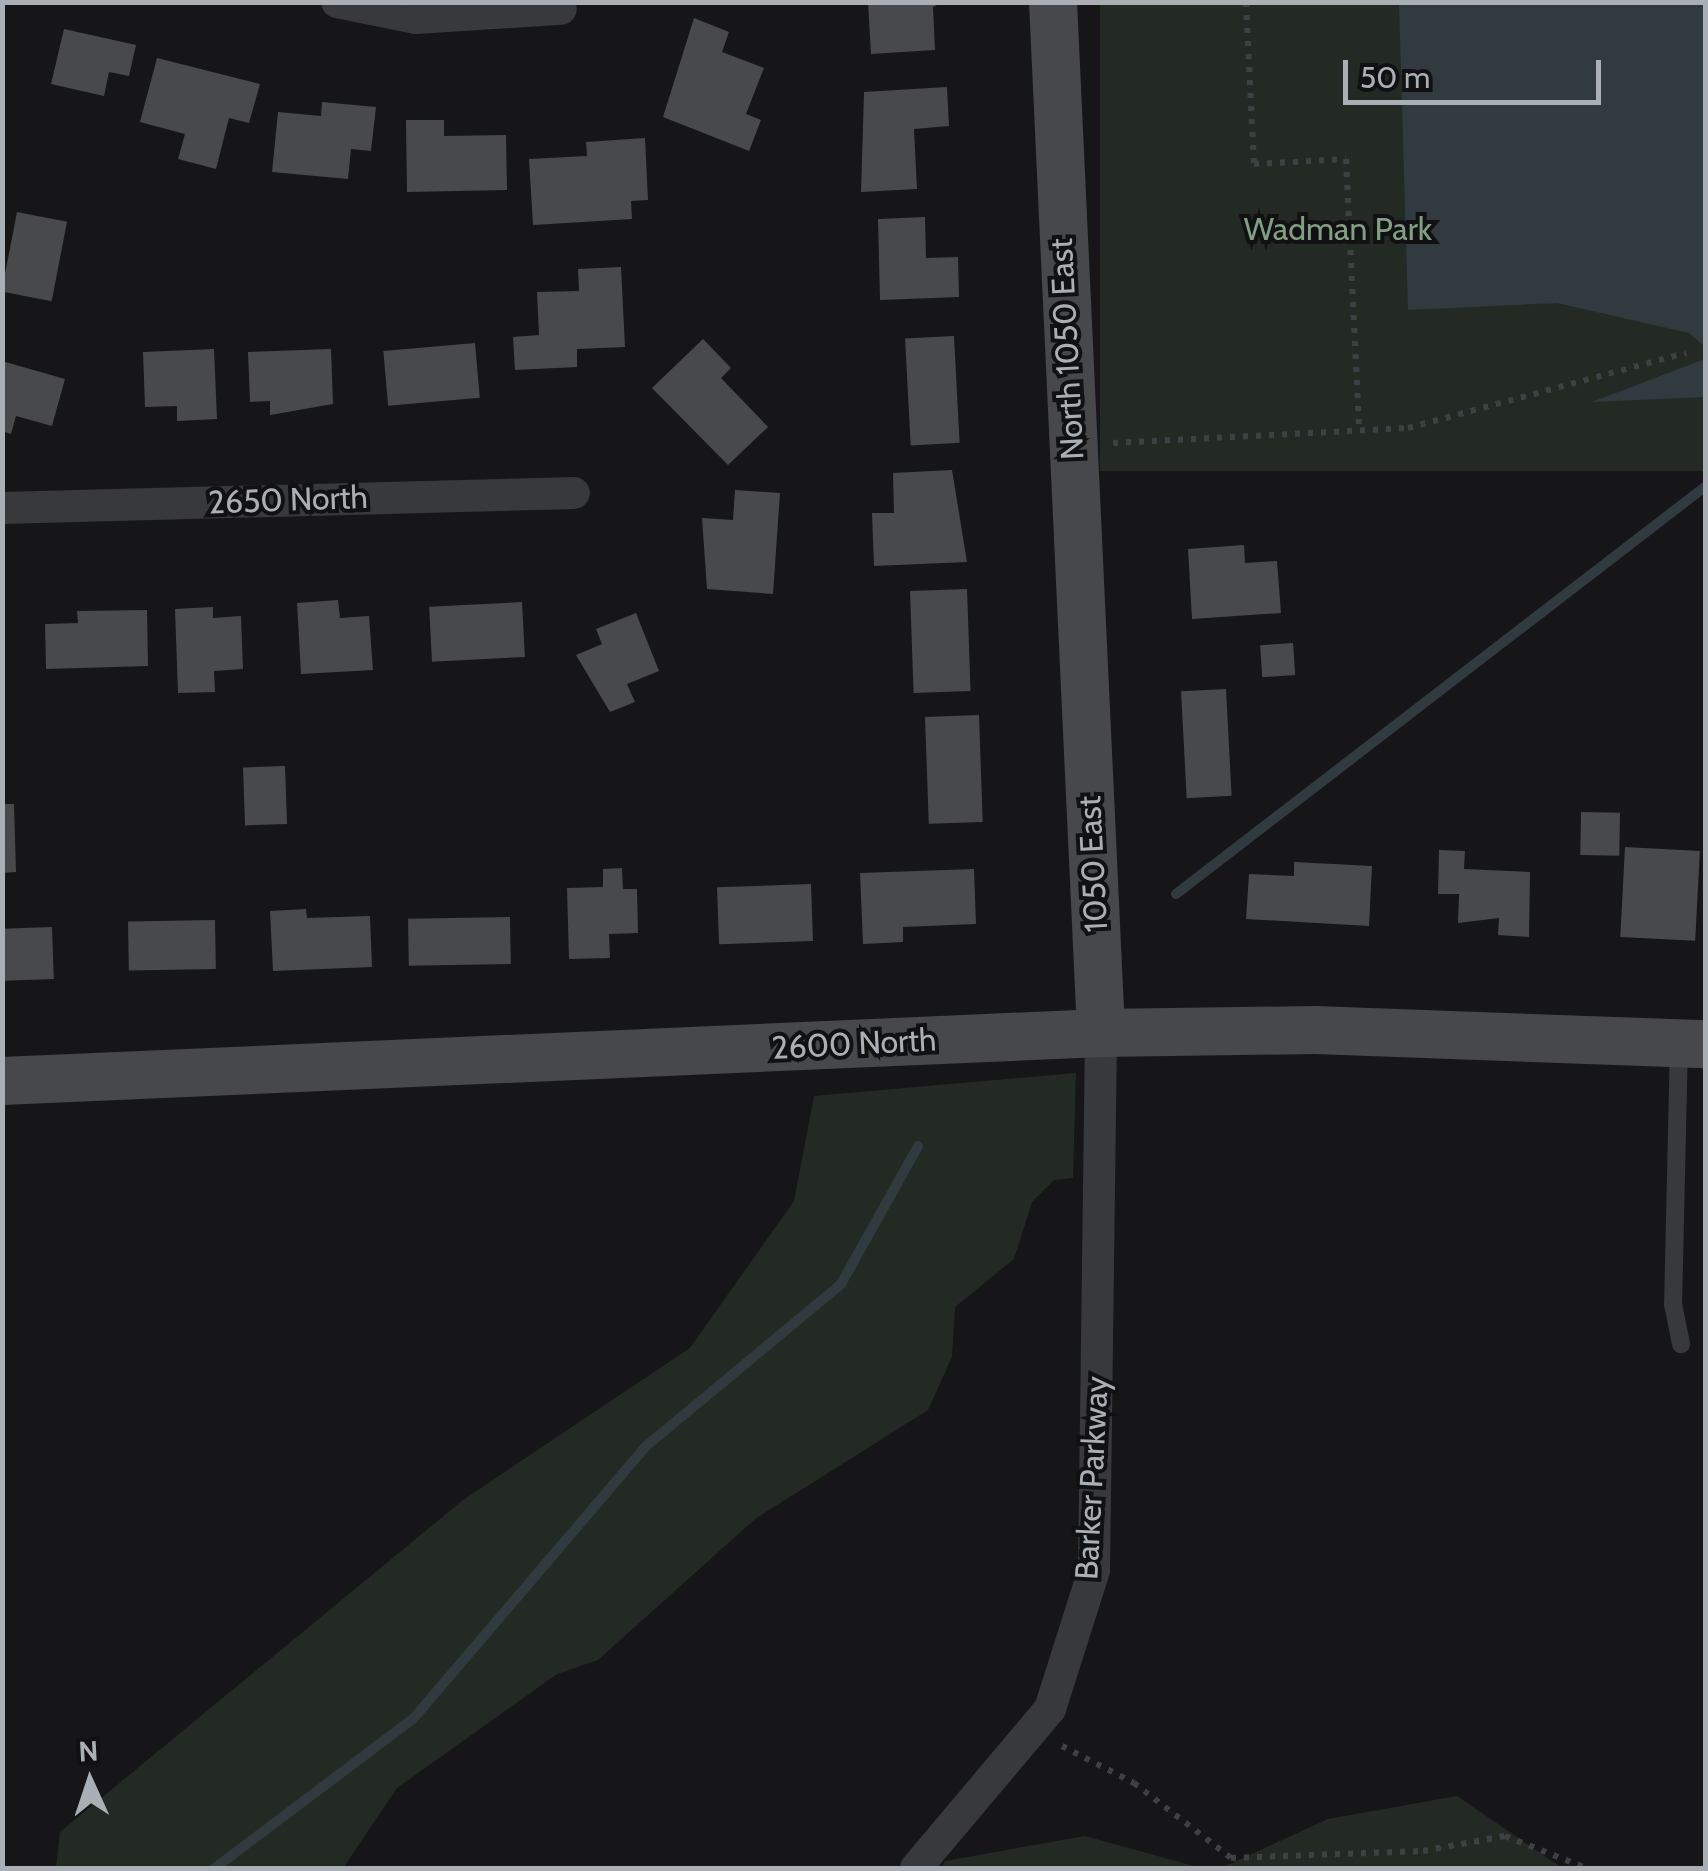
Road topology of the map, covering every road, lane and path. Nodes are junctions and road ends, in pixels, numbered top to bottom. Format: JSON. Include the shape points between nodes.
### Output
{"nodes":[{"id":1,"x":337,"y":2,"type":"edge"},
{"id":2,"x":1053,"y":2,"type":"edge"},
{"id":3,"x":1246,"y":2,"type":"edge"},
{"id":4,"x":561,"y":9,"type":"dead end"},
{"id":5,"x":1686,"y":354,"type":"dead end"},
{"id":6,"x":1359,"y":427,"type":"junction"},
{"id":7,"x":1072,"y":442,"type":"junction"},
{"id":8,"x":574,"y":493,"type":"dead end"},
{"id":9,"x":2,"y":508,"type":"edge"},
{"id":10,"x":1084,"y":696,"type":"joint"},
{"id":11,"x":1101,"y":1033,"type":"junction"},
{"id":12,"x":1692,"y":1044,"type":"edge"},
{"id":13,"x":2,"y":1081,"type":"edge"},
{"id":14,"x":1680,"y":1344,"type":"dead end"},
{"id":15,"x":1061,"y":1746,"type":"dead end"},
{"id":16,"x":916,"y":1868,"type":"edge"},
{"id":17,"x":1586,"y":1868,"type":"edge"}],
"edges":[{"from":1,"to":4,"type":"street","via":[[416,18]]},
{"from":2,"to":7,"type":"main road","name":"North 1050 East"},
{"from":3,"to":6,"type":"path","via":[[1254,164],[1346,158]]},
{"from":5,"to":6,"type":"path","via":[[1408,428]]},
{"from":6,"to":7,"type":"path"},
{"from":7,"to":10,"type":"main road","name":"North 1050 East"},
{"from":8,"to":9,"type":"street","name":"2650 North"},
{"from":10,"to":11,"type":"main road","name":"1050 East"},
{"from":11,"to":12,"type":"main road","name":"2600 North"},
{"from":11,"to":13,"type":"main road","name":"2600 North"},
{"from":11,"to":16,"type":"street","name":"Barker Parkway","via":[[1094,1570],[1050,1709]]},
{"from":12,"to":14,"type":"lane","via":[[1673,1304]]},
{"from":15,"to":17,"type":"path","via":[[1134,1783],[1231,1858],[1423,1851],[1505,1836]]}]}
